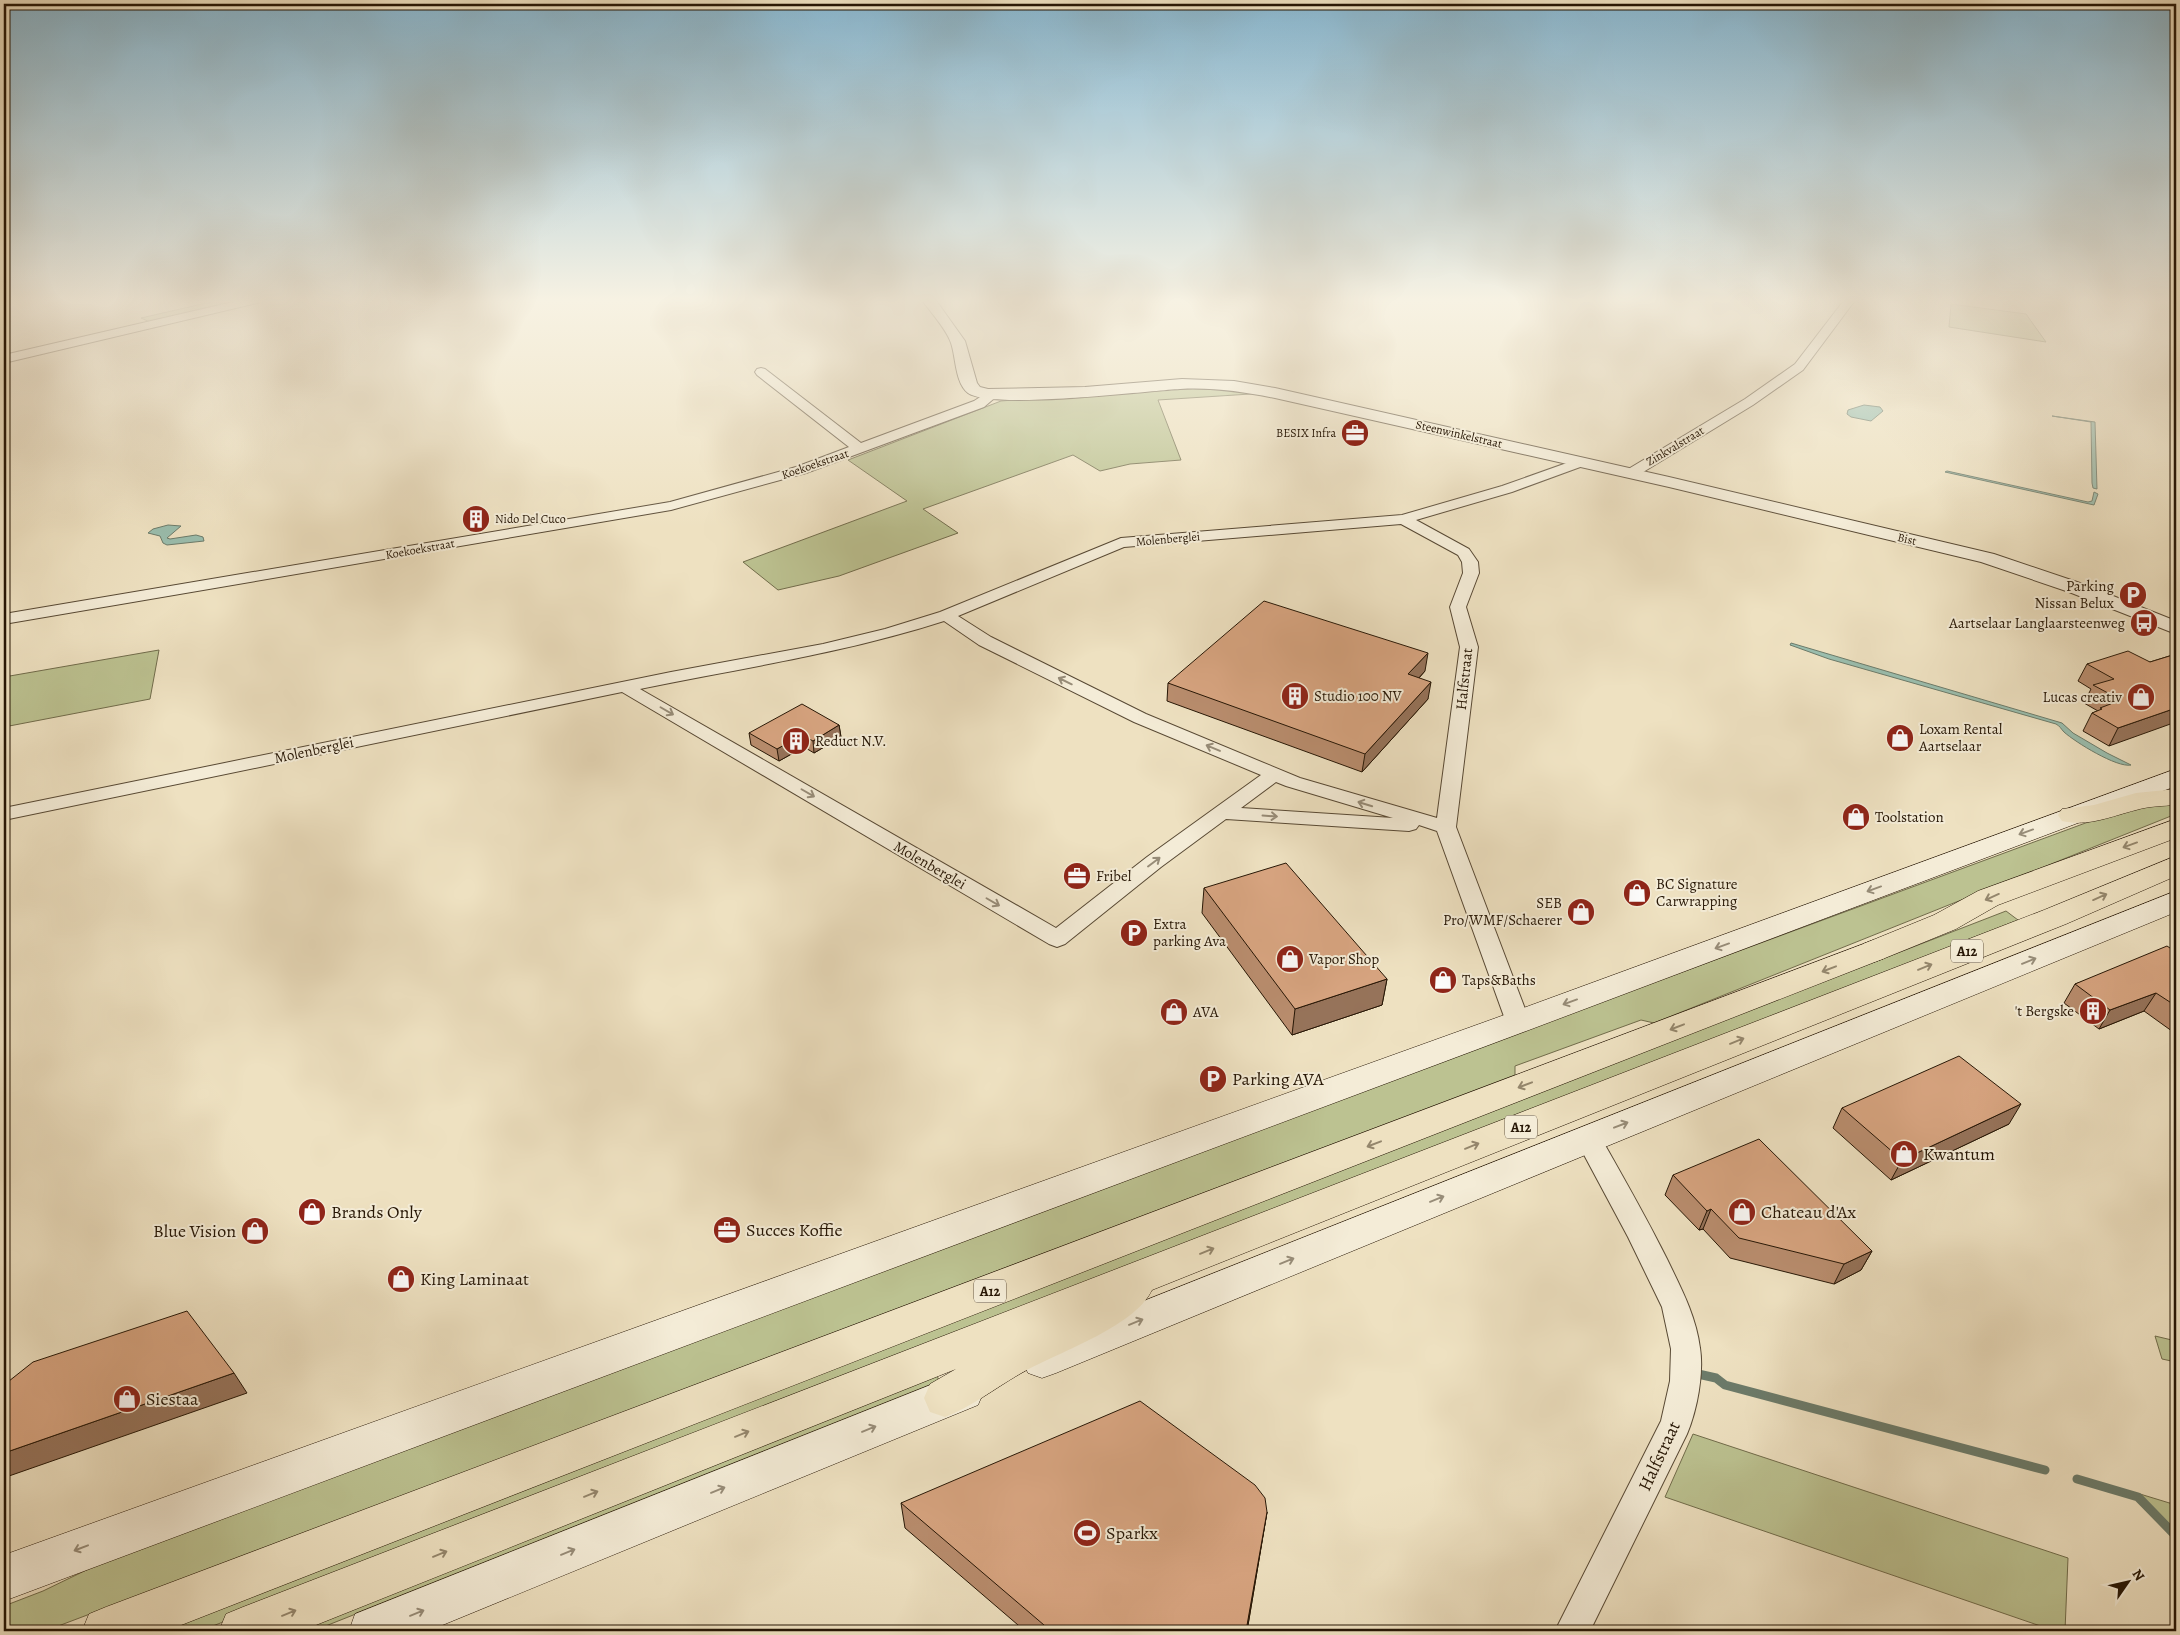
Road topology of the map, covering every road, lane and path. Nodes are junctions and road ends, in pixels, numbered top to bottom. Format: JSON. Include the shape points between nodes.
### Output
{"nodes":[{"id":1,"x":764,"y":375,"type":"edge"},
{"id":2,"x":967,"y":375,"type":"edge"},
{"id":3,"x":1787,"y":375,"type":"edge"},
{"id":4,"x":992,"y":395,"type":"junction"},
{"id":5,"x":860,"y":449,"type":"junction"},
{"id":6,"x":1578,"y":463,"type":"junction"},
{"id":7,"x":1630,"y":474,"type":"junction"},
{"id":8,"x":1403,"y":518,"type":"junction"},
{"id":9,"x":946,"y":615,"type":"junction"},
{"id":10,"x":4,"y":619,"type":"edge"},
{"id":11,"x":2176,"y":628,"type":"edge"},
{"id":12,"x":625,"y":687,"type":"junction"},
{"id":13,"x":1275,"y":774,"type":"junction"},
{"id":14,"x":2176,"y":777,"type":"edge"},
{"id":15,"x":2176,"y":797,"type":"edge"},
{"id":16,"x":1221,"y":813,"type":"junction"},
{"id":17,"x":4,"y":814,"type":"edge"},
{"id":18,"x":2072,"y":815,"type":"junction"},
{"id":19,"x":1446,"y":828,"type":"junction"},
{"id":20,"x":2176,"y":828,"type":"edge"},
{"id":21,"x":2176,"y":865,"type":"edge"},
{"id":22,"x":2176,"y":901,"type":"edge"},
{"id":23,"x":1518,"y":1022,"type":"junction"},
{"id":24,"x":1588,"y":1138,"type":"junction"},
{"id":25,"x":1162,"y":1269,"type":"junction"},
{"id":26,"x":945,"y":1398,"type":"junction"},
{"id":27,"x":4,"y":1578,"type":"edge"},
{"id":28,"x":106,"y":1631,"type":"edge"},
{"id":29,"x":243,"y":1631,"type":"edge"},
{"id":30,"x":372,"y":1631,"type":"edge"},
{"id":31,"x":1572,"y":1631,"type":"edge"}],
"edges":[{"from":1,"to":5,"type":"street","name":"Koekoekstraat"},
{"from":2,"to":4,"type":"street","name":"Steenwinkelstraat","via":[[974,390]]},
{"from":3,"to":7,"type":"street","name":"Zinkvalstraat"},
{"from":4,"to":5,"type":"street","name":"Koekoekstraat","via":[[979,404]]},
{"from":4,"to":6,"type":"street","name":"Steenwinkelstraat","via":[[1085,392],[1177,384],[1234,386],[1329,403]]},
{"from":5,"to":10,"type":"street","name":"Koekoekstraat","via":[[769,480],[666,507]]},
{"from":6,"to":7,"type":"street","name":"Steenwinkelstraat"},
{"from":6,"to":8,"type":"street","via":[[1507,489]]},
{"from":7,"to":11,"type":"street","name":"Bist","via":[[1986,558],[2076,588]]},
{"from":8,"to":9,"type":"street","name":"Molenberglei","via":[[1121,543]]},
{"from":8,"to":19,"type":"street","name":"Halfstraat","via":[[1464,552],[1470,562],[1471,573],[1458,607],[1470,647]]},
{"from":9,"to":12,"type":"street","name":"Molenberglei","via":[[823,649]]},
{"from":13,"to":9,"type":"street","one_way":true,"via":[[1140,718],[985,641]]},
{"from":12,"to":16,"type":"street","name":"Molenberglei","one_way":true,"via":[[1057,939]]},
{"from":12,"to":17,"type":"street","name":"Molenberglei"},
{"from":13,"to":16,"type":"street","name":"Molenberglei"},
{"from":19,"to":13,"type":"street","one_way":true},
{"from":14,"to":18,"type":"main road"},
{"from":15,"to":18,"type":"highway","via":[[2136,801],[2096,813]]},
{"from":16,"to":19,"type":"street","one_way":true},
{"from":18,"to":23,"type":"main road","one_way":true},
{"from":19,"to":23,"type":"street","name":"Halfstraat"},
{"from":20,"to":28,"type":"highway","number":"A12","one_way":true,"via":[[1988,898],[1945,922],[1874,951]]},
{"from":25,"to":21,"type":"highway","number":"A12","one_way":true,"via":[[2056,917]]},
{"from":24,"to":22,"type":"main road","one_way":true},
{"from":23,"to":27,"type":"main road","one_way":true},
{"from":26,"to":24,"type":"main road","one_way":true},
{"from":24,"to":31,"type":"street","name":"Halfstraat","via":[[1676,1307],[1686,1349],[1685,1381],[1676,1424]]},
{"from":25,"to":26,"type":"highway","via":[[1104,1312],[1006,1361]]},
{"from":29,"to":25,"type":"highway","number":"A12","one_way":true},
{"from":30,"to":26,"type":"main road","one_way":true}]}
